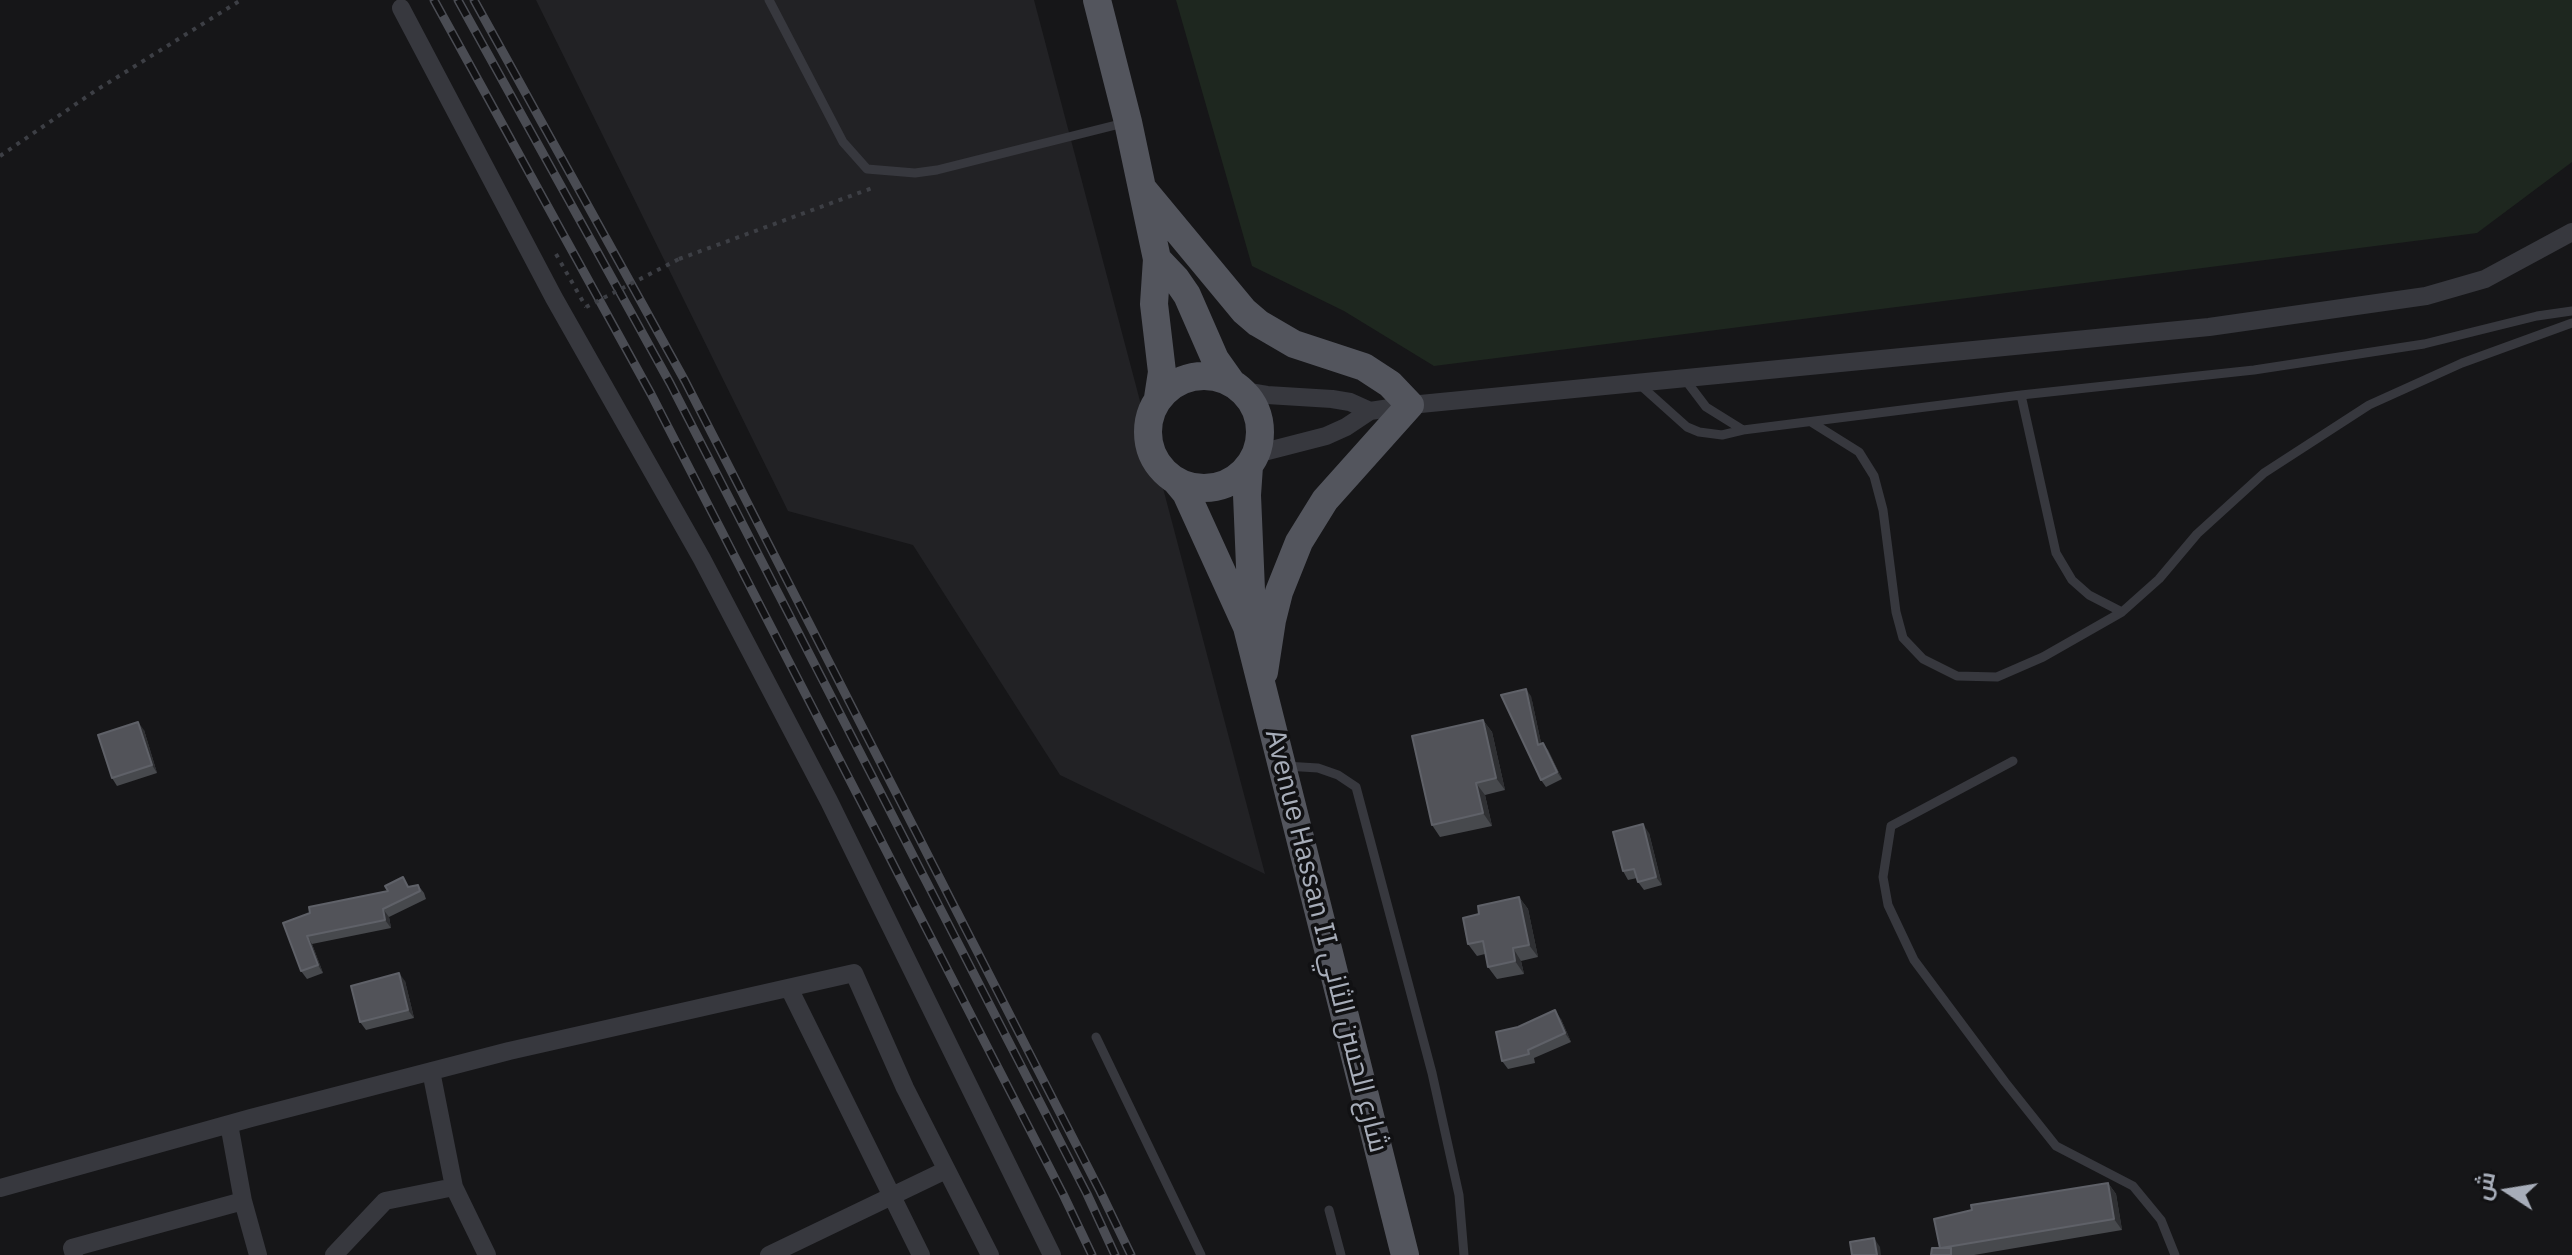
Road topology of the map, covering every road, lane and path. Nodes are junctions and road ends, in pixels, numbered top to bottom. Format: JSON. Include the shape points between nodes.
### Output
{"nodes":[{"id":1,"x":241,"y":0,"type":"edge"},
{"id":2,"x":769,"y":0,"type":"edge"},
{"id":3,"x":1097,"y":0,"type":"edge"},
{"id":4,"x":401,"y":8,"type":"dead end"},
{"id":5,"x":1128,"y":122,"type":"junction"},
{"id":6,"x":0,"y":156,"type":"edge"},
{"id":7,"x":1142,"y":188,"type":"junction"},
{"id":8,"x":870,"y":189,"type":"dead end"},
{"id":9,"x":2572,"y":232,"type":"edge"},
{"id":10,"x":1157,"y":259,"type":"junction"},
{"id":11,"x":586,"y":307,"type":"dead end"},
{"id":12,"x":2572,"y":311,"type":"edge"},
{"id":13,"x":2572,"y":323,"type":"edge"},
{"id":14,"x":1683,"y":377,"type":"junction"},
{"id":15,"x":1636,"y":381,"type":"junction"},
{"id":16,"x":1237,"y":387,"type":"junction"},
{"id":17,"x":2021,"y":395,"type":"junction"},
{"id":18,"x":1158,"y":398,"type":"junction"},
{"id":19,"x":1410,"y":405,"type":"junction"},
{"id":20,"x":1370,"y":411,"type":"junction"},
{"id":21,"x":1811,"y":422,"type":"junction"},
{"id":22,"x":1743,"y":430,"type":"junction"},
{"id":23,"x":1252,"y":460,"type":"junction"},
{"id":24,"x":1176,"y":481,"type":"junction"},
{"id":25,"x":2122,"y":612,"type":"junction"},
{"id":26,"x":1247,"y":627,"type":"junction"},
{"id":27,"x":1262,"y":686,"type":"junction"},
{"id":28,"x":2013,"y":761,"type":"dead end"},
{"id":29,"x":1282,"y":766,"type":"junction"},
{"id":30,"x":789,"y":988,"type":"junction"},
{"id":31,"x":1096,"y":1037,"type":"dead end"},
{"id":32,"x":431,"y":1071,"type":"junction"},
{"id":33,"x":229,"y":1124,"type":"junction"},
{"id":34,"x":946,"y":1170,"type":"junction"},
{"id":35,"x":454,"y":1187,"type":"junction"},
{"id":36,"x":0,"y":1188,"type":"edge"},
{"id":37,"x":892,"y":1196,"type":"junction"},
{"id":38,"x":243,"y":1201,"type":"junction"},
{"id":39,"x":1329,"y":1210,"type":"dead end"},
{"id":40,"x":74,"y":1255,"type":"edge"},
{"id":41,"x":258,"y":1255,"type":"edge"},
{"id":42,"x":334,"y":1255,"type":"edge"},
{"id":43,"x":487,"y":1255,"type":"edge"},
{"id":44,"x":769,"y":1255,"type":"edge"},
{"id":45,"x":921,"y":1255,"type":"edge"},
{"id":46,"x":990,"y":1255,"type":"edge"},
{"id":47,"x":1052,"y":1255,"type":"edge"},
{"id":48,"x":1201,"y":1255,"type":"edge"},
{"id":49,"x":1341,"y":1255,"type":"edge"},
{"id":50,"x":1405,"y":1255,"type":"edge"},
{"id":51,"x":1464,"y":1255,"type":"edge"},
{"id":52,"x":2175,"y":1255,"type":"edge"}],
"edges":[{"from":1,"to":6,"type":"path"},
{"from":2,"to":5,"type":"lane","via":[[843,142],[867,169],[937,170]]},
{"from":3,"to":5,"type":"main road"},
{"from":4,"to":47,"type":"street","via":[[871,881]]},
{"from":5,"to":7,"type":"main road"},
{"from":7,"to":10,"type":"main road"},
{"from":7,"to":19,"type":"main road","via":[[1258,323],[1294,344],[1364,367]]},
{"from":8,"to":11,"type":"path","bridge":true,"via":[[679,259]]},
{"from":9,"to":14,"type":"street","via":[[2485,279],[2414,298],[2209,327]]},
{"from":10,"to":16,"type":"main road","via":[[1187,295],[1215,359]]},
{"from":10,"to":18,"type":"main road","via":[[1154,304],[1162,372]]},
{"from":12,"to":17,"type":"lane","via":[[2424,344],[2254,370]]},
{"from":13,"to":25,"type":"lane","via":[[2462,363],[2369,405],[2264,473]]},
{"from":14,"to":15,"type":"street"},
{"from":14,"to":22,"type":"lane","via":[[1706,407]]},
{"from":15,"to":19,"type":"street"},
{"from":15,"to":22,"type":"lane","via":[[1687,427],[1722,435]]},
{"from":16,"to":18,"type":"main road","via":[[1206,375],[1168,388]]},
{"from":16,"to":20,"type":"street","via":[[1267,395],[1332,399]]},
{"from":16,"to":23,"type":"main road","via":[[1260,427]]},
{"from":17,"to":21,"type":"lane"},
{"from":17,"to":25,"type":"lane","via":[[2056,553],[2072,580]]},
{"from":18,"to":24,"type":"main road","via":[[1147,437],[1156,463]]},
{"from":19,"to":20,"type":"street"},
{"from":19,"to":27,"type":"main road","via":[[1325,500],[1299,542],[1279,592]]},
{"from":20,"to":23,"type":"street","via":[[1326,436]]},
{"from":21,"to":22,"type":"lane"},
{"from":21,"to":25,"type":"lane","via":[[1859,452],[1874,476],[1899,625],[1903,638],[1923,659],[1957,676],[1997,677]]},
{"from":23,"to":24,"type":"main road","via":[[1240,476],[1216,488]]},
{"from":23,"to":26,"type":"main road","name":"Avenue Hassan II شارع الحسن الثاني"},
{"from":24,"to":26,"type":"main road","name":"Avenue Hassan II شارع الحسن الثاني"},
{"from":26,"to":27,"type":"main road","name":"Avenue Hassan II شارع الحسن الثاني"},
{"from":27,"to":29,"type":"main road","name":"Avenue Hassan II شارع الحسن الثاني"},
{"from":28,"to":52,"type":"lane","via":[[1891,826],[1883,877],[1888,905],[1914,960],[2056,1146],[2133,1186],[2161,1220]]},
{"from":29,"to":50,"type":"main road","name":"Avenue Hassan II شارع الحسن الثاني"},
{"from":29,"to":51,"type":"lane","via":[[1318,768],[1356,787],[1432,1073],[1459,1195]]},
{"from":30,"to":32,"type":"street"},
{"from":30,"to":34,"type":"street","via":[[854,973]]},
{"from":30,"to":37,"type":"street"},
{"from":31,"to":48,"type":"lane"},
{"from":32,"to":33,"type":"street"},
{"from":32,"to":35,"type":"street"},
{"from":33,"to":36,"type":"street"},
{"from":33,"to":38,"type":"street"},
{"from":34,"to":37,"type":"street"},
{"from":34,"to":46,"type":"street"},
{"from":35,"to":42,"type":"street","via":[[385,1201]]},
{"from":35,"to":43,"type":"street"},
{"from":37,"to":44,"type":"street"},
{"from":37,"to":45,"type":"street"},
{"from":38,"to":40,"type":"street","via":[[72,1248]]},
{"from":38,"to":41,"type":"street"},
{"from":39,"to":49,"type":"lane"}]}
